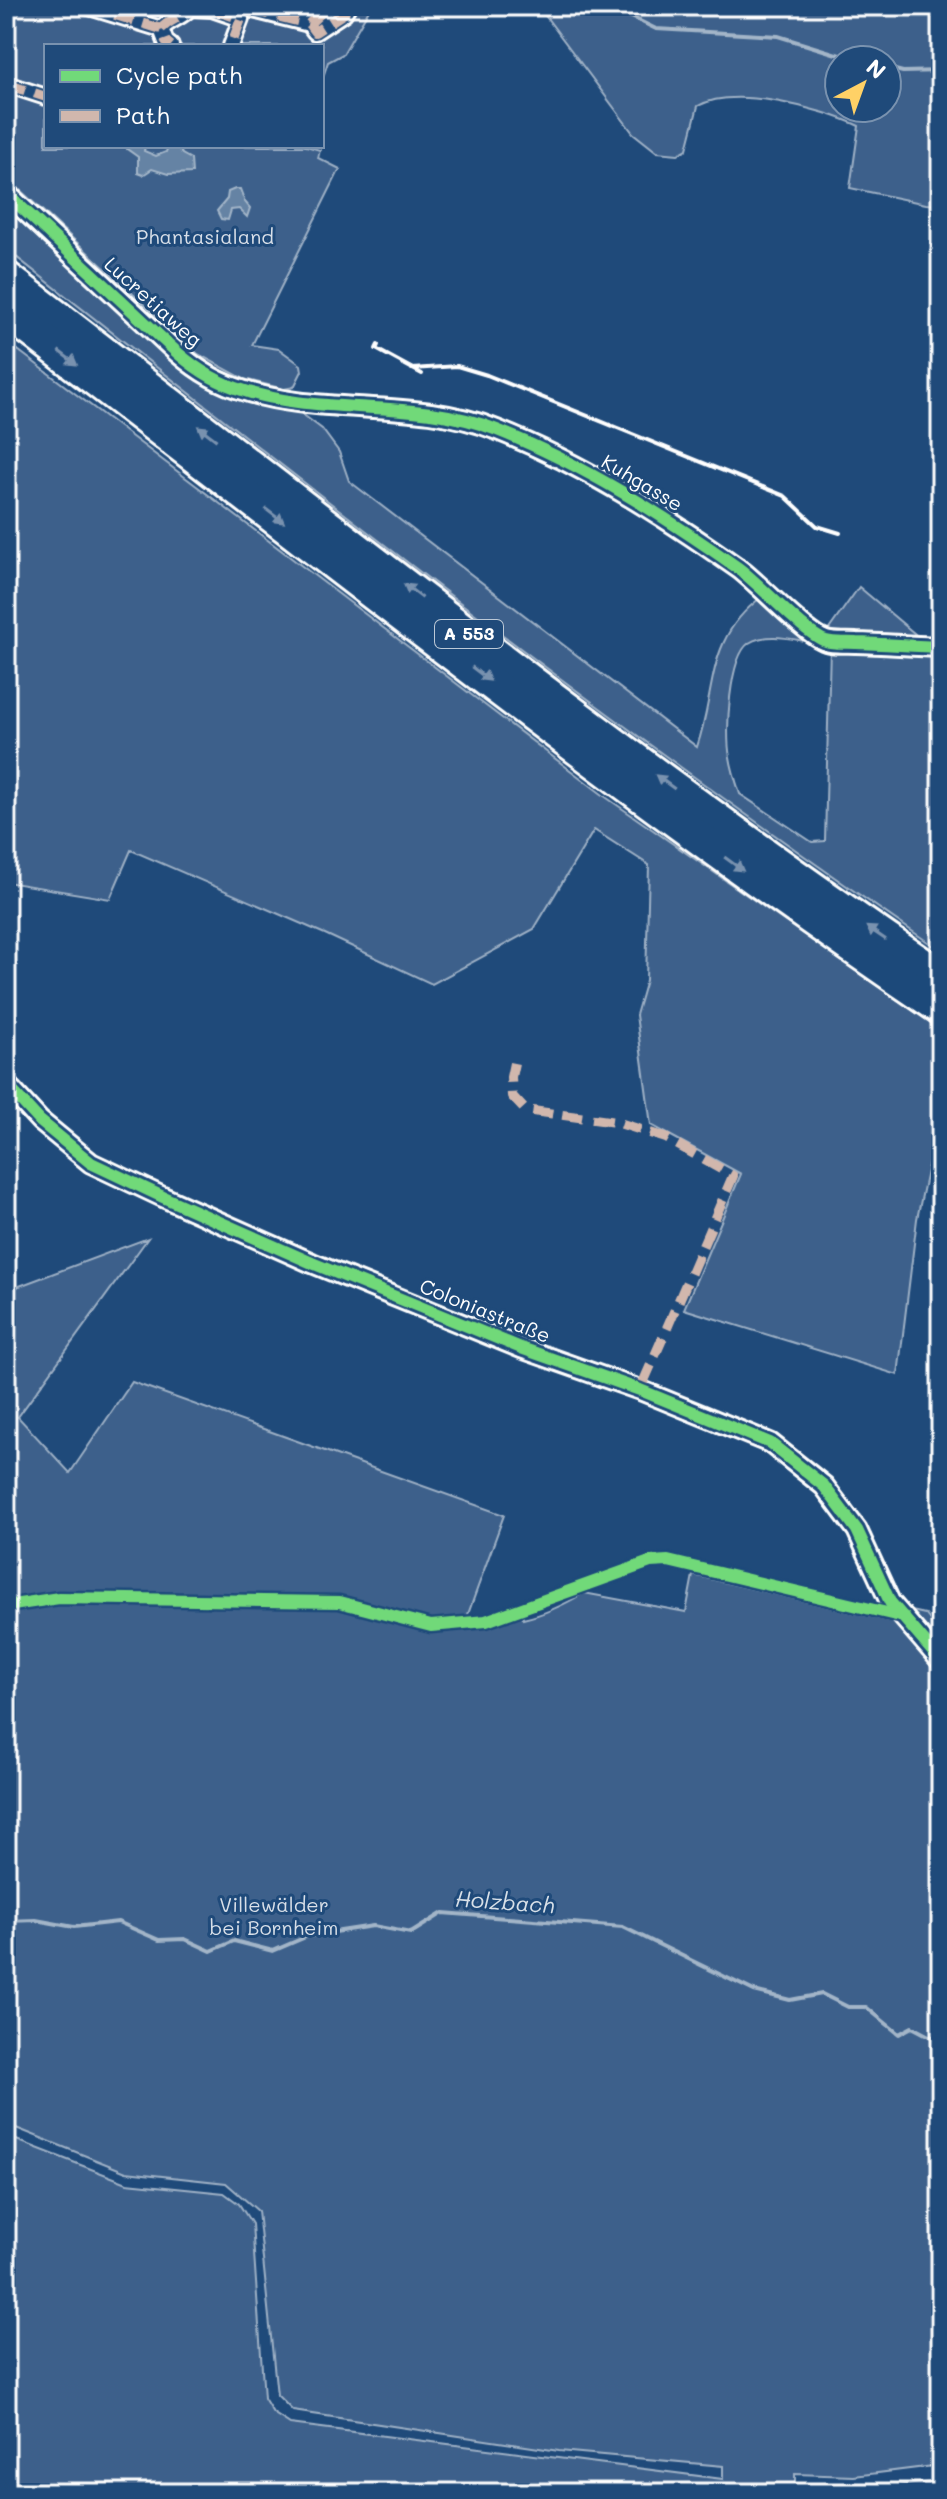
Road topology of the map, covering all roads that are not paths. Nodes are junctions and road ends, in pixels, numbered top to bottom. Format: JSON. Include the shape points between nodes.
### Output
{"nodes":[{"id":1,"x":86,"y":6,"type":"edge"},
{"id":2,"x":328,"y":6,"type":"edge"},
{"id":3,"x":348,"y":6,"type":"edge"},
{"id":4,"x":190,"y":7,"type":"edge"},
{"id":5,"x":212,"y":8,"type":"edge"},
{"id":6,"x":249,"y":12,"type":"edge"},
{"id":7,"x":309,"y":24,"type":"junction"},
{"id":8,"x":161,"y":29,"type":"junction"},
{"id":9,"x":168,"y":44,"type":"edge"},
{"id":10,"x":232,"y":44,"type":"edge"},
{"id":11,"x":6,"y":84,"type":"edge"},
{"id":12,"x":44,"y":96,"type":"edge"},
{"id":13,"x":6,"y":193,"type":"edge"},
{"id":14,"x":6,"y":278,"type":"edge"},
{"id":15,"x":6,"y":311,"type":"edge"},
{"id":16,"x":295,"y":401,"type":"joint"},
{"id":17,"x":941,"y":647,"type":"edge"},
{"id":18,"x":941,"y":977,"type":"edge"},
{"id":19,"x":941,"y":1008,"type":"edge"},
{"id":20,"x":6,"y":1084,"type":"edge"},
{"id":21,"x":941,"y":1661,"type":"edge"}],
"edges":[{"from":1,"to":8,"type":"street"},
{"from":2,"to":7,"type":"street"},
{"from":3,"to":7,"type":"street","via":[[315,32]]},
{"from":4,"to":5,"type":"street"},
{"from":4,"to":8,"type":"street"},
{"from":5,"to":6,"type":"street"},
{"from":6,"to":7,"type":"street"},
{"from":6,"to":10,"type":"street"},
{"from":8,"to":9,"type":"street"},
{"from":11,"to":12,"type":"street"},
{"from":13,"to":16,"type":"street","name":"Lucretiaweg","via":[[205,374],[235,388]]},
{"from":18,"to":14,"type":"highway","number":"A 553","one_way":true,"via":[[623,752]]},
{"from":15,"to":19,"type":"highway","number":"A 553","one_way":true,"via":[[608,771]]},
{"from":16,"to":17,"type":"street","name":"Kuhgasse","via":[[479,422],[568,463],[679,529],[741,570],[826,641]]},
{"from":20,"to":21,"type":"street","name":"Coloniastraße","via":[[91,1163],[163,1197],[479,1331],[770,1443],[824,1486],[857,1530],[890,1602]]}]}
